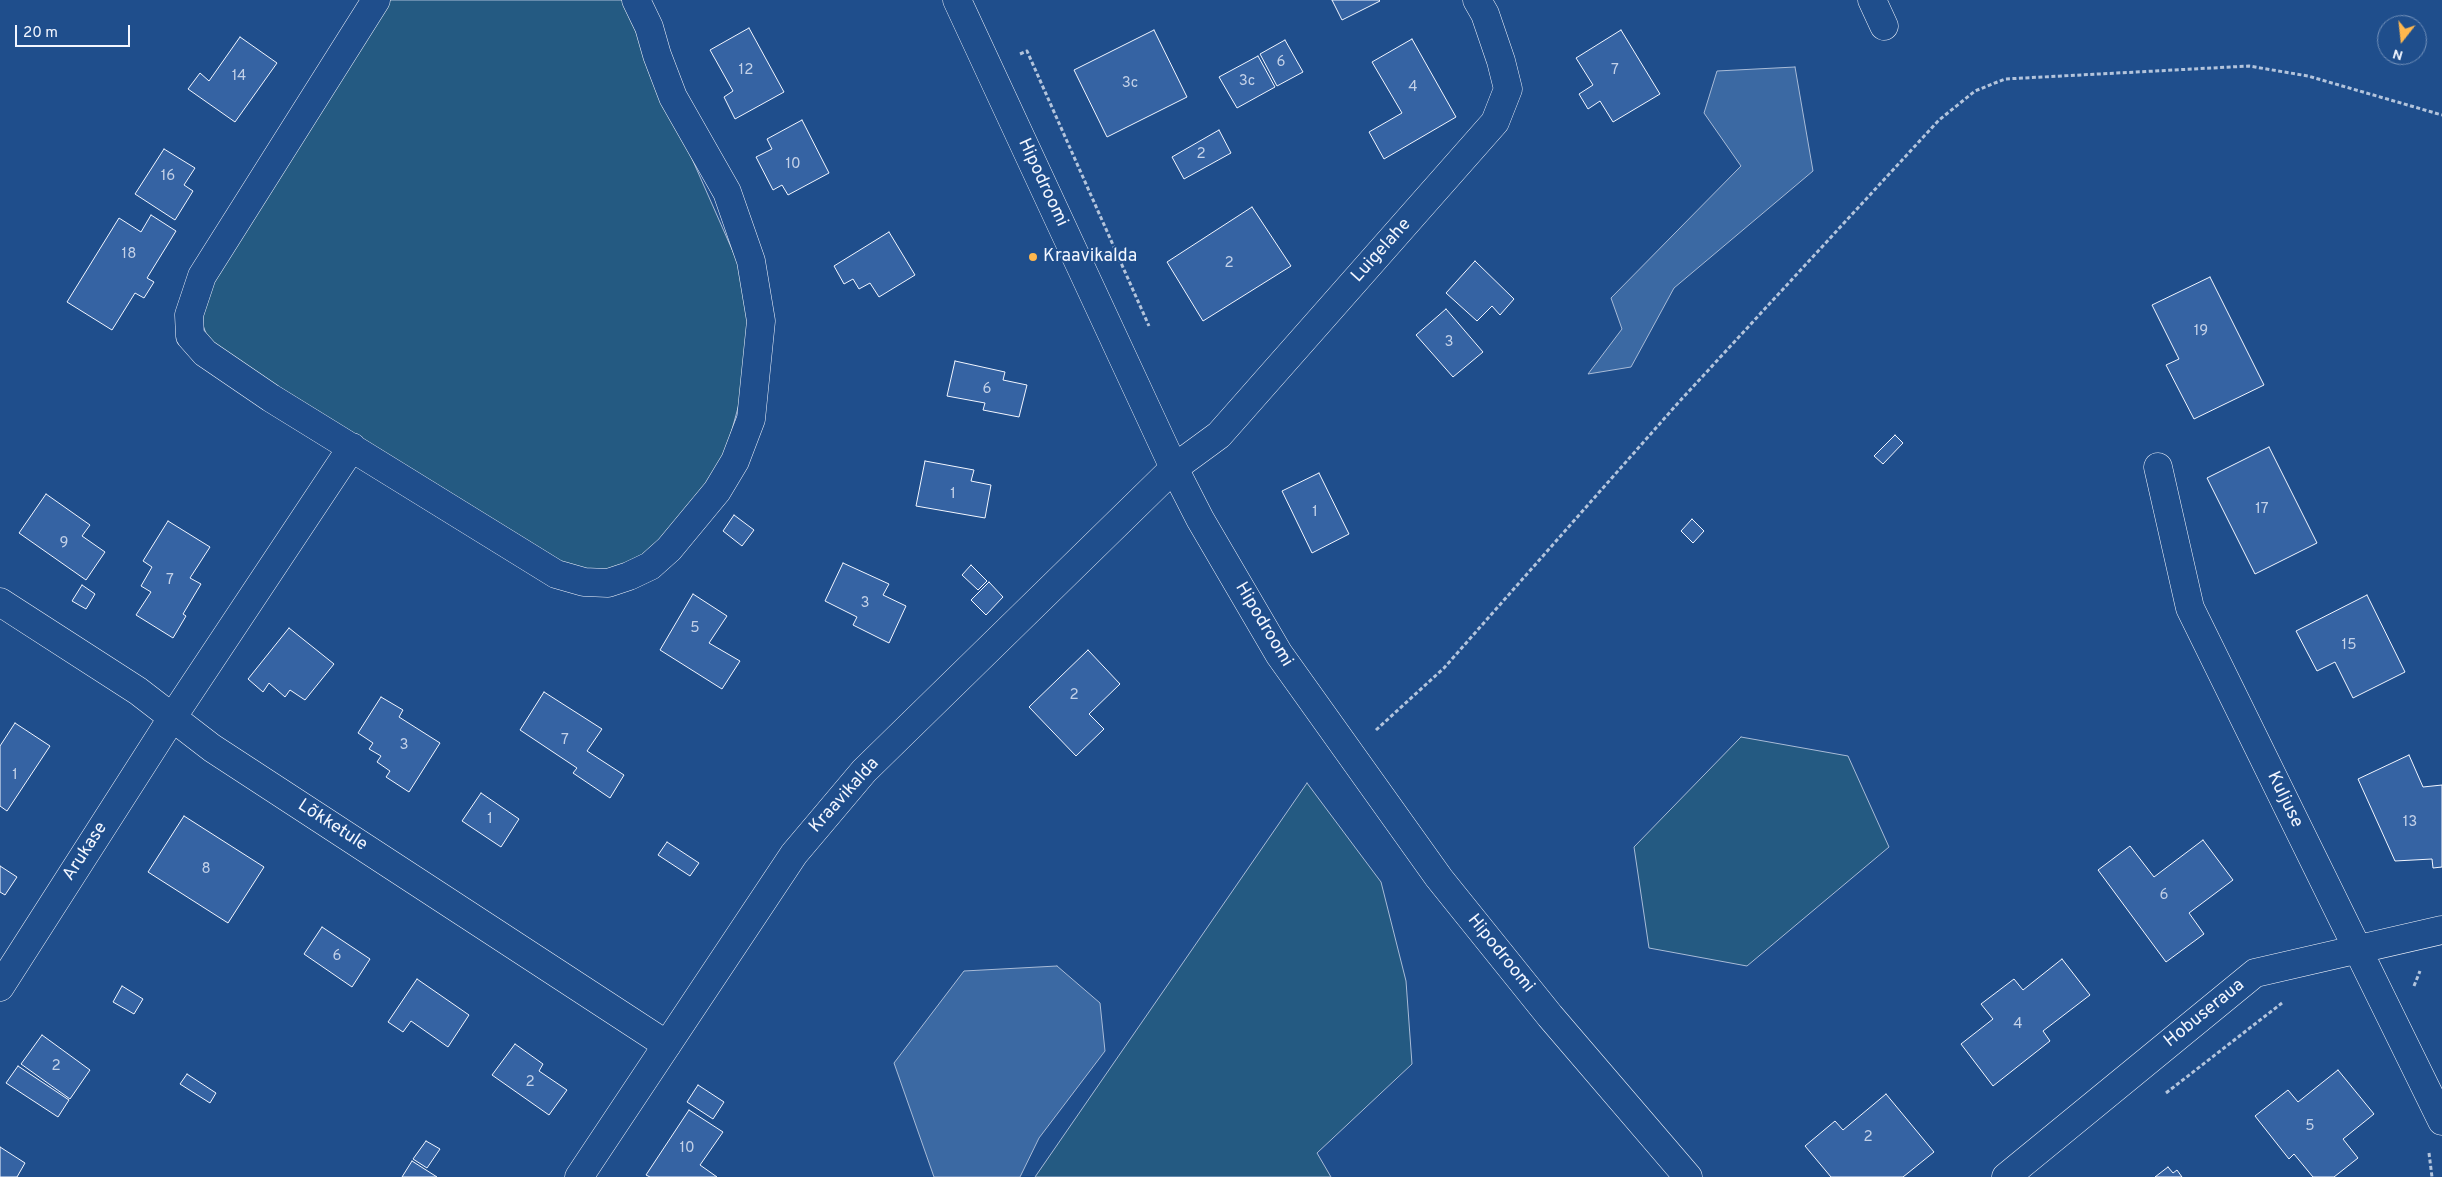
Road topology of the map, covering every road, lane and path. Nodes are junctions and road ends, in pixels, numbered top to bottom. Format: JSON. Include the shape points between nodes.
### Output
{"nodes":[{"id":1,"x":376,"y":0,"type":"edge"},
{"id":2,"x":957,"y":0,"type":"edge"},
{"id":3,"x":1477,"y":0,"type":"edge"},
{"id":4,"x":1872,"y":0,"type":"edge"},
{"id":5,"x":644,"y":4,"type":"edge"},
{"id":6,"x":1884,"y":26,"type":"dead end"},
{"id":7,"x":989,"y":68,"type":"junction"},
{"id":8,"x":2442,"y":115,"type":"edge"},
{"id":9,"x":1150,"y":330,"type":"dead end"},
{"id":10,"x":352,"y":447,"type":"junction"},
{"id":11,"x":2158,"y":467,"type":"dead end"},
{"id":12,"x":1174,"y":468,"type":"junction"},
{"id":13,"x":0,"y":602,"type":"edge"},
{"id":14,"x":172,"y":718,"type":"junction"},
{"id":15,"x":1350,"y":754,"type":"junction"},
{"id":16,"x":2442,"y":930,"type":"edge"},
{"id":17,"x":2358,"y":950,"type":"junction"},
{"id":18,"x":2424,"y":963,"type":"dead end"},
{"id":19,"x":0,"y":987,"type":"edge"},
{"id":20,"x":2414,"y":989,"type":"dead end"},
{"id":21,"x":2286,"y":1000,"type":"dead end"},
{"id":22,"x":667,"y":1045,"type":"junction"},
{"id":23,"x":2160,"y":1098,"type":"dead end"},
{"id":24,"x":2442,"y":1121,"type":"edge"},
{"id":25,"x":2425,"y":1144,"type":"dead end"},
{"id":26,"x":579,"y":1177,"type":"edge"},
{"id":27,"x":1688,"y":1177,"type":"edge"},
{"id":28,"x":2006,"y":1177,"type":"edge"},
{"id":29,"x":2432,"y":1177,"type":"edge"}],
"edges":[{"from":1,"to":10,"type":"street","via":[[202,276],[189,315],[190,336],[205,353]]},
{"from":2,"to":7,"type":"street","name":"Hipodroomi"},
{"from":3,"to":12,"type":"street","name":"Luigelahe","via":[[1501,61],[1508,89],[1495,122],[1219,436]]},
{"from":4,"to":6,"type":"street"},
{"from":5,"to":10,"type":"street","via":[[673,97],[728,192],[751,261],[761,321],[751,420],[735,461],[717,491],[669,549],[650,566],[608,583],[584,582],[556,574]]},
{"from":7,"to":9,"type":"path","via":[[1027,51]]},
{"from":7,"to":12,"type":"street","name":"Hipodroomi"},
{"from":8,"to":15,"type":"path","via":[[2308,76],[2249,66],[2005,79],[1975,91],[1938,120],[1691,388],[1444,668]]},
{"from":10,"to":14,"type":"street","name":"Arukase"},
{"from":11,"to":17,"type":"street","name":"Kuljuse","via":[[2190,608]]},
{"from":12,"to":15,"type":"street","name":"Hipodroomi","via":[[1279,654]]},
{"from":12,"to":22,"type":"street","name":"Kraavikalda","via":[[864,772],[794,854]]},
{"from":13,"to":14,"type":"street","name":"Lõkketule","via":[[138,691]]},
{"from":14,"to":19,"type":"street","name":"Arukase"},
{"from":14,"to":22,"type":"street","name":"Lõkketule","via":[[212,748]]},
{"from":15,"to":27,"type":"street","name":"Hipodroomi","via":[[1439,878],[1531,993]]},
{"from":16,"to":17,"type":"street","name":"Hobuseraua"},
{"from":17,"to":24,"type":"street","name":"Kuljuse"},
{"from":17,"to":28,"type":"street","name":"Hobuseraua","via":[[2255,973]]},
{"from":18,"to":20,"type":"path"},
{"from":21,"to":23,"type":"path"},
{"from":22,"to":26,"type":"street","name":"Kraavikalda"},
{"from":25,"to":29,"type":"path"}]}
